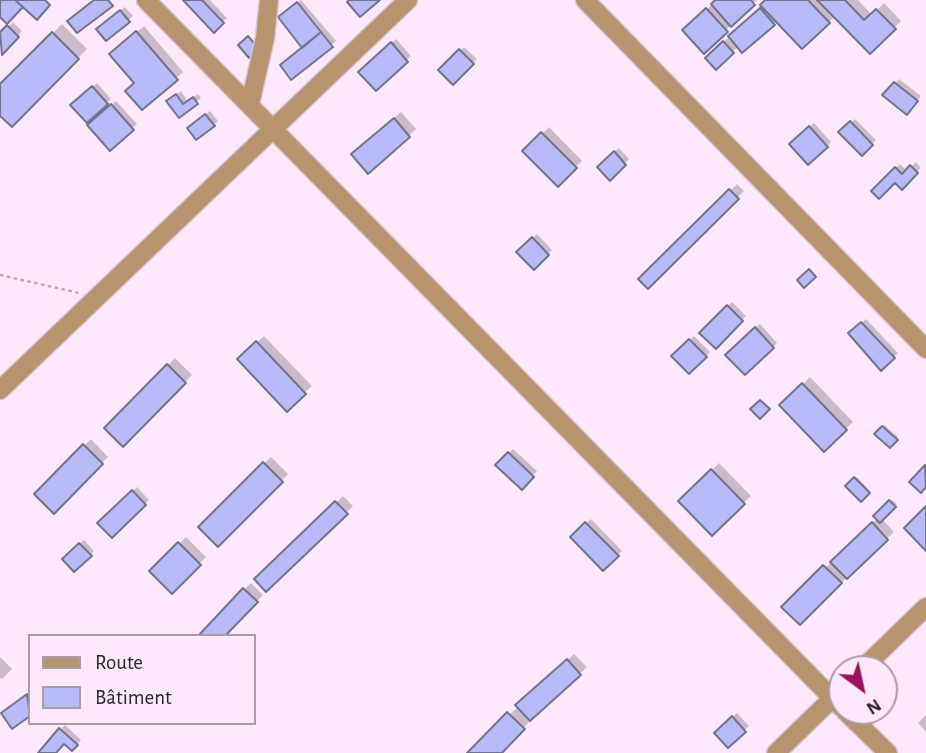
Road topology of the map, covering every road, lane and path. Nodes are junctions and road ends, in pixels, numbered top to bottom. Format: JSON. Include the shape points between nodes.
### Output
{"nodes":[{"id":1,"x":146,"y":0,"type":"edge"},
{"id":2,"x":269,"y":0,"type":"edge"},
{"id":3,"x":408,"y":0,"type":"edge"},
{"id":4,"x":585,"y":0,"type":"edge"},
{"id":5,"x":250,"y":104,"type":"junction"},
{"id":6,"x":273,"y":129,"type":"junction"},
{"id":7,"x":0,"y":275,"type":"edge"},
{"id":8,"x":96,"y":297,"type":"junction"},
{"id":9,"x":926,"y":349,"type":"edge"},
{"id":10,"x":0,"y":390,"type":"edge"},
{"id":11,"x":926,"y":607,"type":"edge"},
{"id":12,"x":876,"y":655,"type":"edge"},
{"id":13,"x":828,"y":689,"type":"edge"},
{"id":14,"x":828,"y":711,"type":"edge"},
{"id":15,"x":862,"y":725,"type":"edge"},
{"id":16,"x":776,"y":753,"type":"edge"},
{"id":17,"x":888,"y":753,"type":"edge"}],
"edges":[{"from":1,"to":5,"type":"street"},
{"from":2,"to":5,"type":"street"},
{"from":3,"to":6,"type":"street"},
{"from":4,"to":9,"type":"street"},
{"from":5,"to":6,"type":"street"},
{"from":6,"to":8,"type":"street"},
{"from":6,"to":13,"type":"street"},
{"from":7,"to":8,"type":"path"},
{"from":8,"to":10,"type":"street"},
{"from":11,"to":12,"type":"street"},
{"from":14,"to":16,"type":"street"},
{"from":15,"to":17,"type":"street"}]}
